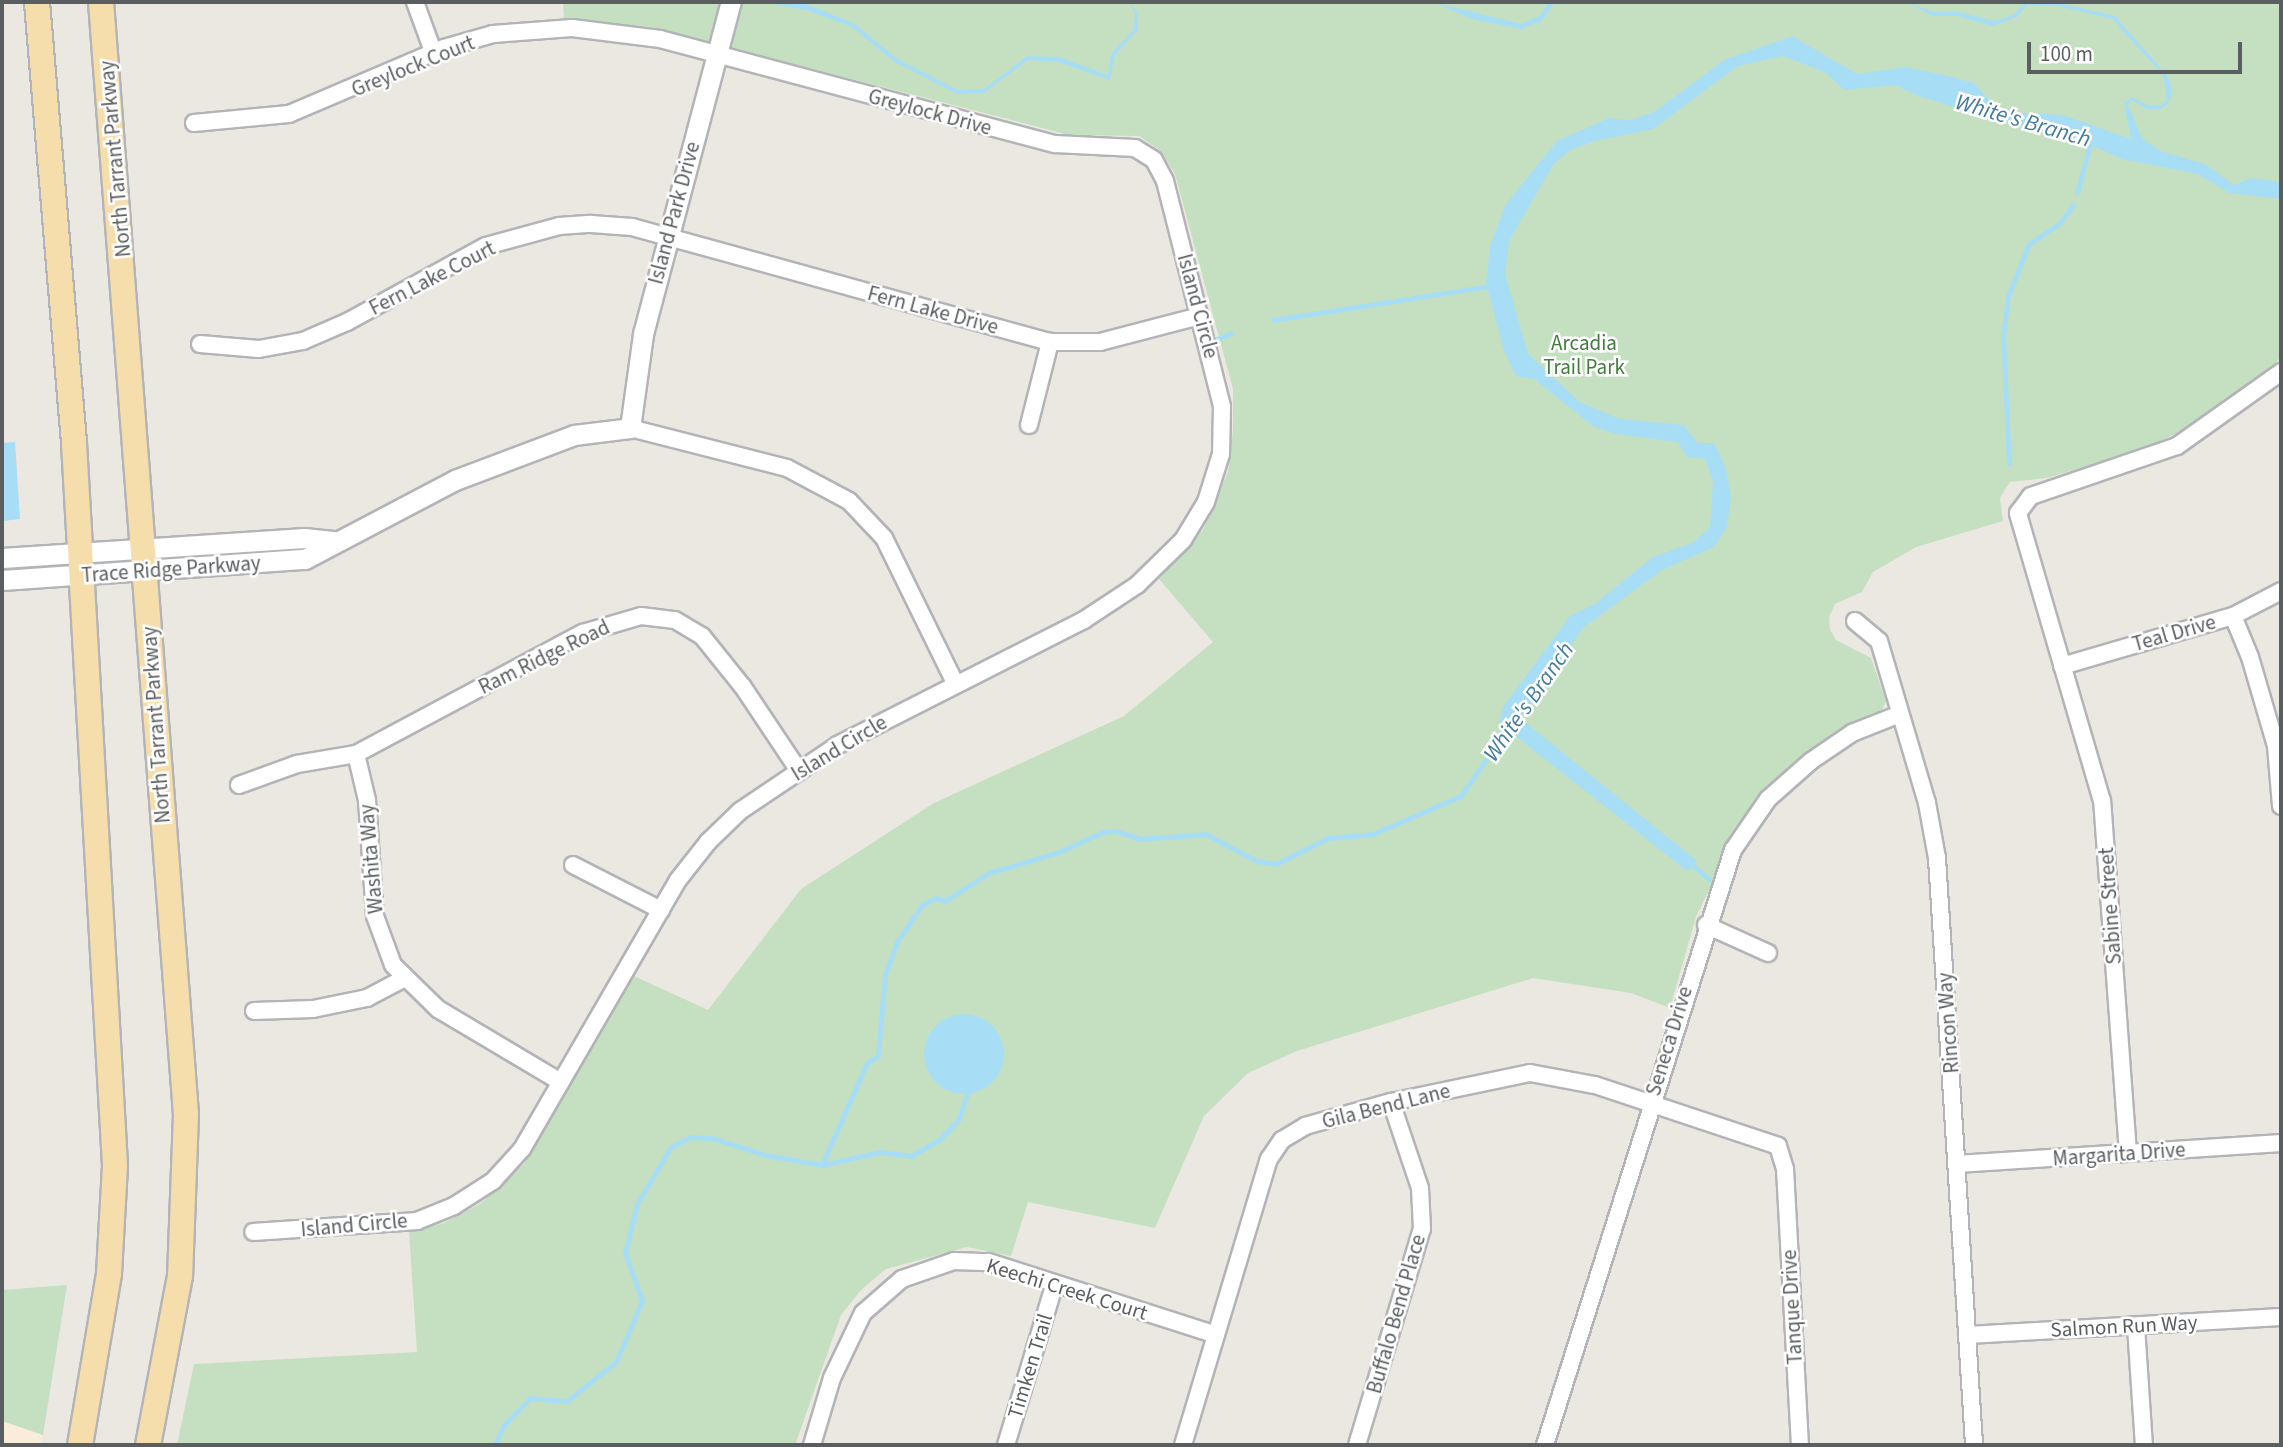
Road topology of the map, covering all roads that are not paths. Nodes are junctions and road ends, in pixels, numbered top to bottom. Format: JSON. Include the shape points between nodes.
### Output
{"nodes":[{"id":1,"x":37,"y":2,"type":"edge"},
{"id":2,"x":101,"y":2,"type":"edge"},
{"id":3,"x":415,"y":2,"type":"edge"},
{"id":4,"x":731,"y":2,"type":"edge"},
{"id":5,"x":434,"y":54,"type":"junction"},
{"id":6,"x":717,"y":55,"type":"junction"},
{"id":7,"x":194,"y":123,"type":"dead end"},
{"id":8,"x":1146,"y":152,"type":"joint"},
{"id":9,"x":668,"y":236,"type":"junction"},
{"id":10,"x":1200,"y":316,"type":"junction"},
{"id":11,"x":1050,"y":342,"type":"junction"},
{"id":12,"x":200,"y":344,"type":"dead end"},
{"id":13,"x":2281,"y":372,"type":"edge"},
{"id":14,"x":1029,"y":425,"type":"dead end"},
{"id":15,"x":630,"y":428,"type":"junction"},
{"id":16,"x":2,"y":558,"type":"edge"},
{"id":17,"x":143,"y":560,"type":"junction"},
{"id":18,"x":81,"y":564,"type":"junction"},
{"id":19,"x":2,"y":580,"type":"edge"},
{"id":20,"x":2281,"y":591,"type":"edge"},
{"id":21,"x":2233,"y":616,"type":"junction"},
{"id":22,"x":1855,"y":621,"type":"dead end"},
{"id":23,"x":2062,"y":666,"type":"junction"},
{"id":24,"x":955,"y":683,"type":"junction"},
{"id":25,"x":1900,"y":714,"type":"junction"},
{"id":26,"x":356,"y":754,"type":"junction"},
{"id":27,"x":799,"y":771,"type":"junction"},
{"id":28,"x":239,"y":785,"type":"dead end"},
{"id":29,"x":2281,"y":806,"type":"edge"},
{"id":30,"x":573,"y":865,"type":"dead end"},
{"id":31,"x":660,"y":910,"type":"junction"},
{"id":32,"x":1706,"y":925,"type":"junction"},
{"id":33,"x":1768,"y":953,"type":"dead end"},
{"id":34,"x":403,"y":979,"type":"junction"},
{"id":35,"x":254,"y":1011,"type":"dead end"},
{"id":36,"x":561,"y":1082,"type":"junction"},
{"id":37,"x":1391,"y":1102,"type":"junction"},
{"id":38,"x":1650,"y":1102,"type":"junction"},
{"id":39,"x":2281,"y":1143,"type":"edge"},
{"id":40,"x":2128,"y":1153,"type":"junction"},
{"id":41,"x":1957,"y":1164,"type":"junction"},
{"id":42,"x":1785,"y":1169,"type":"joint"},
{"id":43,"x":253,"y":1232,"type":"dead end"},
{"id":44,"x":1055,"y":1286,"type":"junction"},
{"id":45,"x":2281,"y":1317,"type":"edge"},
{"id":46,"x":2136,"y":1325,"type":"junction"},
{"id":47,"x":1216,"y":1335,"type":"junction"},
{"id":48,"x":1967,"y":1335,"type":"junction"},
{"id":49,"x":80,"y":1445,"type":"edge"},
{"id":50,"x":148,"y":1445,"type":"edge"},
{"id":51,"x":812,"y":1445,"type":"edge"},
{"id":52,"x":1006,"y":1445,"type":"edge"},
{"id":53,"x":1183,"y":1445,"type":"edge"},
{"id":54,"x":1357,"y":1445,"type":"edge"},
{"id":55,"x":1545,"y":1445,"type":"edge"},
{"id":56,"x":1800,"y":1445,"type":"edge"},
{"id":57,"x":1974,"y":1445,"type":"edge"},
{"id":58,"x":2144,"y":1445,"type":"edge"}],
"edges":[{"from":1,"to":18,"type":"main road"},
{"from":2,"to":17,"type":"main road","name":"North Tarrant Parkway"},
{"from":3,"to":5,"type":"street"},
{"from":4,"to":6,"type":"street","name":"Island Park Drive"},
{"from":5,"to":6,"type":"street","name":"Greylock Court","via":[[493,34],[572,28],[660,39]]},
{"from":5,"to":7,"type":"street","name":"Greylock Court","via":[[302,111]]},
{"from":6,"to":8,"type":"street","name":"Greylock Drive","via":[[1055,144],[1123,146]]},
{"from":6,"to":9,"type":"street","name":"Island Park Drive"},
{"from":8,"to":10,"type":"street","name":"Island Circle","via":[[1166,181]]},
{"from":9,"to":11,"type":"street","name":"Fern Lake Drive"},
{"from":9,"to":12,"type":"street","name":"Fern Lake Court","via":[[632,227],[559,226],[486,246],[348,322],[303,341],[259,349]]},
{"from":9,"to":15,"type":"street","name":"Island Park Drive","via":[[643,334]]},
{"from":10,"to":11,"type":"street","name":"Fern Lake Drive","via":[[1100,342]]},
{"from":10,"to":24,"type":"street","name":"Island Circle","via":[[1222,407],[1221,454],[1206,502],[1183,540],[1144,579],[1101,611]]},
{"from":11,"to":14,"type":"street"},
{"from":13,"to":23,"type":"street","name":"Sabine Street","via":[[2177,446],[2031,496],[2021,504],[2018,513],[2025,544]]},
{"from":15,"to":17,"type":"street","name":"Trace Ridge Parkway","via":[[574,435],[479,471],[305,559]]},
{"from":15,"to":24,"type":"street","name":"Trace Ridge Parkway","via":[[787,468],[849,500],[884,538]]},
{"from":16,"to":18,"type":"street","name":"Trace Ridge Parkway"},
{"from":17,"to":18,"type":"street","name":"Trace Ridge Parkway"},
{"from":17,"to":50,"type":"main road","name":"North Tarrant Parkway","via":[[186,1114],[180,1276]]},
{"from":18,"to":19,"type":"street","name":"Trace Ridge Parkway"},
{"from":18,"to":49,"type":"main road","via":[[115,1166],[109,1275]]},
{"from":20,"to":21,"type":"street","name":"Teal Drive"},
{"from":21,"to":23,"type":"street","name":"Teal Drive"},
{"from":21,"to":29,"type":"street","via":[[2276,746]]},
{"from":22,"to":25,"type":"street","name":"Rincon Way","via":[[1879,641]]},
{"from":23,"to":40,"type":"street","name":"Sabine Street","via":[[2102,801]]},
{"from":24,"to":27,"type":"street","name":"Island Circle","via":[[873,725]]},
{"from":25,"to":32,"type":"street","name":"Seneca Drive","via":[[1852,733],[1768,799],[1733,850]]},
{"from":25,"to":41,"type":"street","name":"Rincon Way","via":[[1927,803],[1937,858]]},
{"from":26,"to":27,"type":"street","name":"Ram Ridge Road","via":[[583,634],[641,616],[675,620],[702,636],[743,687]]},
{"from":26,"to":28,"type":"street","name":"Ram Ridge Road","via":[[297,764]]},
{"from":26,"to":34,"type":"street","name":"Washita Way","via":[[367,800],[375,916],[381,939]]},
{"from":27,"to":31,"type":"street","name":"Island Circle","via":[[740,811],[708,842]]},
{"from":30,"to":31,"type":"street"},
{"from":31,"to":36,"type":"street","name":"Island Circle"},
{"from":32,"to":33,"type":"street"},
{"from":32,"to":38,"type":"street","name":"Seneca Drive"},
{"from":34,"to":35,"type":"street","via":[[367,998],[313,1009]]},
{"from":34,"to":36,"type":"street","name":"Washita Way","via":[[438,1009]]},
{"from":36,"to":43,"type":"street","name":"Island Circle","via":[[510,1165],[454,1206],[396,1224]]},
{"from":37,"to":38,"type":"street","name":"Gila Bend Lane","via":[[1530,1073],[1559,1075]]},
{"from":37,"to":47,"type":"street","name":"Gila Bend Lane","via":[[1305,1126],[1282,1140],[1269,1159]]},
{"from":37,"to":54,"type":"street","name":"Buffalo Bend Place","via":[[1420,1188],[1422,1229]]},
{"from":38,"to":42,"type":"street","name":"Gila Bend Lane","via":[[1770,1142],[1782,1152]]},
{"from":38,"to":55,"type":"street","name":"Seneca Drive"},
{"from":39,"to":40,"type":"street","name":"Margarita Drive"},
{"from":40,"to":41,"type":"street","name":"Margarita Drive"},
{"from":41,"to":48,"type":"street","name":"Rincon Way"},
{"from":42,"to":56,"type":"street","name":"Tanque Drive"},
{"from":44,"to":47,"type":"street","name":"Keechi Creek Court"},
{"from":44,"to":51,"type":"street","name":"Keechi Creek Court","via":[[989,1262],[954,1261],[902,1279],[863,1313],[832,1378]]},
{"from":44,"to":52,"type":"street","name":"Timken Trail"},
{"from":45,"to":46,"type":"street","name":"Salmon Run Way"},
{"from":46,"to":48,"type":"street","name":"Salmon Run Way"},
{"from":46,"to":58,"type":"street"},
{"from":47,"to":53,"type":"street","name":"Gila Bend Lane"},
{"from":48,"to":57,"type":"street","name":"Rincon Way"}]}
